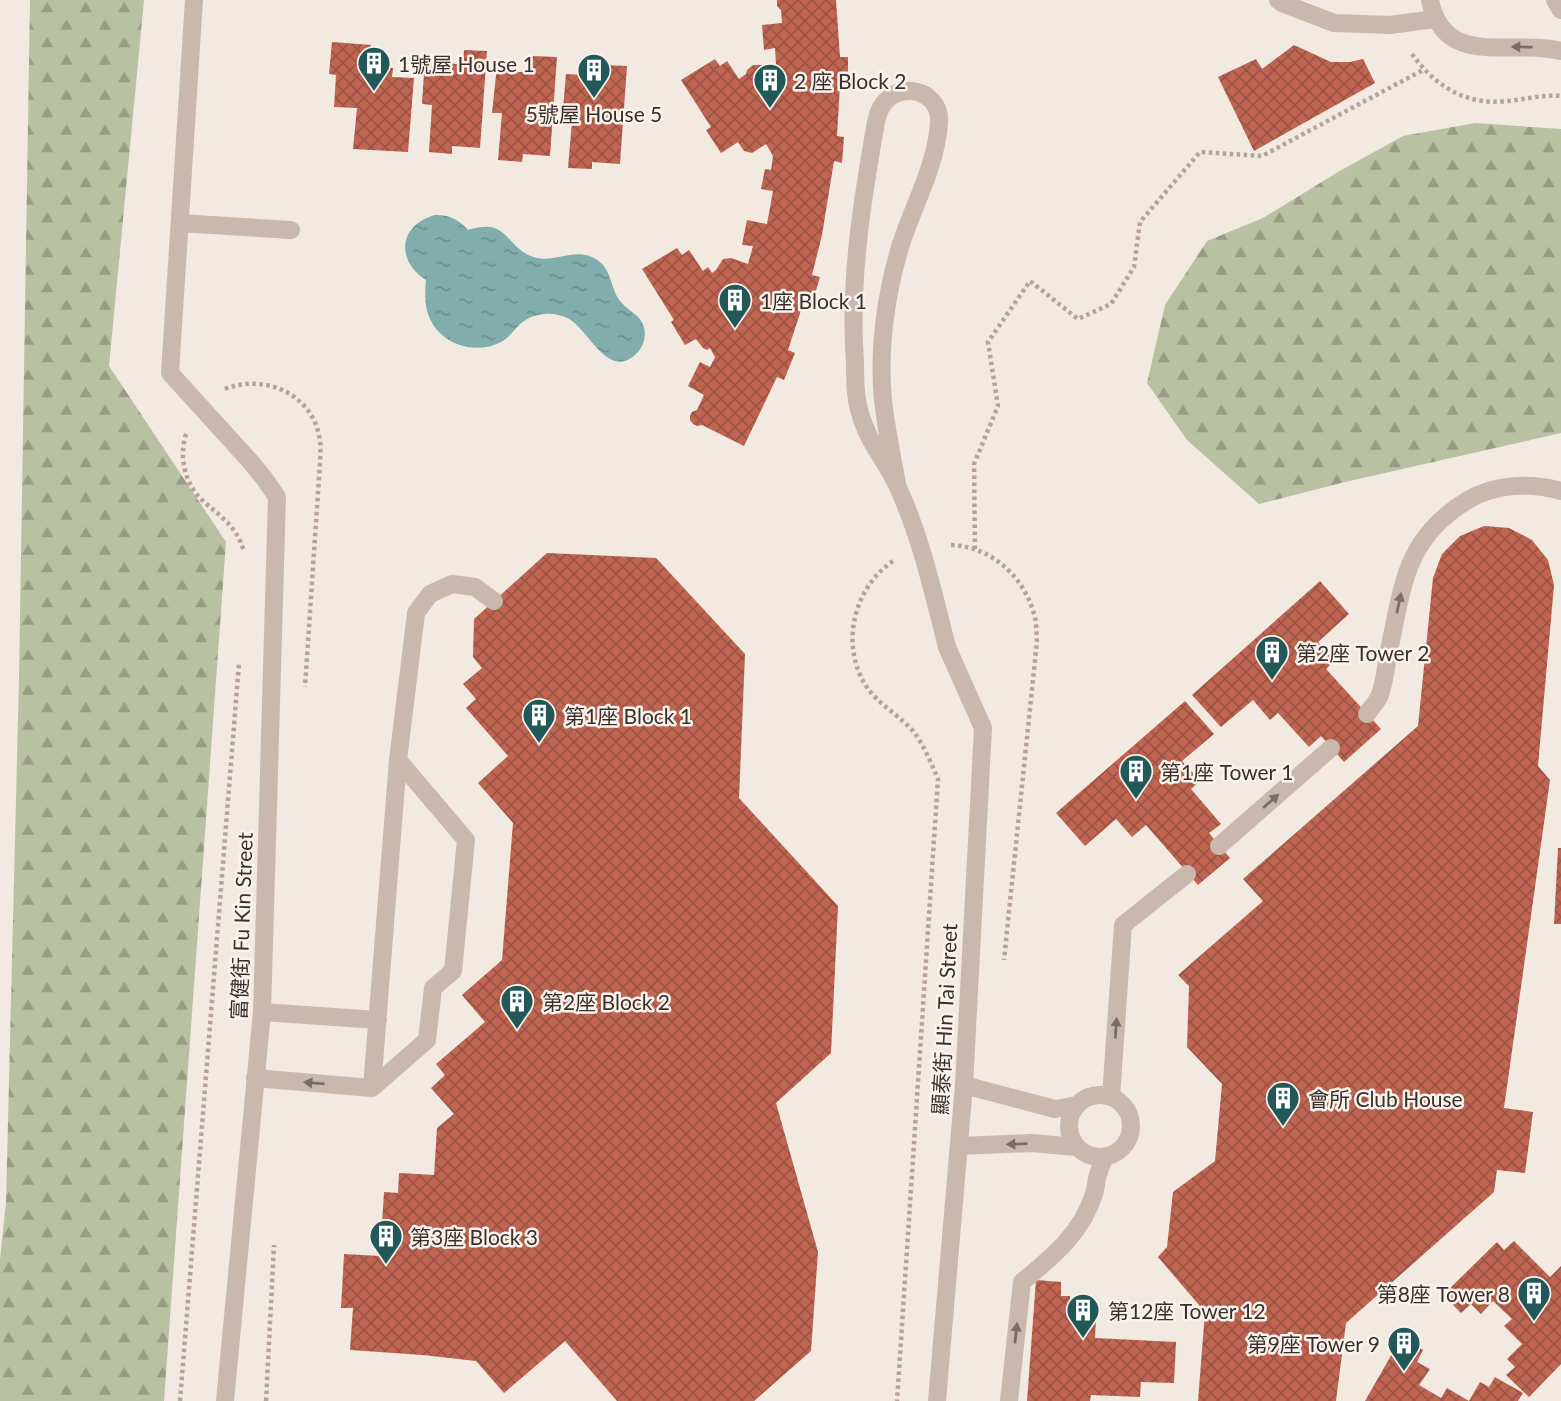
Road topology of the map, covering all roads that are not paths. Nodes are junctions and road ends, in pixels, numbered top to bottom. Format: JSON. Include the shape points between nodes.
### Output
{"nodes":[{"id":1,"x":194,"y":0,"type":"edge"},
{"id":2,"x":1278,"y":0,"type":"edge"},
{"id":3,"x":1430,"y":0,"type":"edge"},
{"id":4,"x":1555,"y":0,"type":"edge"},
{"id":5,"x":1561,"y":10,"type":"edge"},
{"id":6,"x":1435,"y":19,"type":"junction"},
{"id":7,"x":1561,"y":51,"type":"edge"},
{"id":8,"x":180,"y":223,"type":"junction"},
{"id":9,"x":290,"y":230,"type":"dead end"},
{"id":10,"x":897,"y":484,"type":"junction"},
{"id":11,"x":1561,"y":491,"type":"edge"},
{"id":12,"x":494,"y":601,"type":"dead end"},
{"id":13,"x":1367,"y":714,"type":"dead end"},
{"id":14,"x":1331,"y":748,"type":"dead end"},
{"id":15,"x":398,"y":760,"type":"junction"},
{"id":16,"x":1219,"y":846,"type":"dead end"},
{"id":17,"x":1187,"y":874,"type":"dead end"},
{"id":18,"x":262,"y":1012,"type":"junction"},
{"id":19,"x":378,"y":1020,"type":"junction"},
{"id":20,"x":255,"y":1078,"type":"junction"},
{"id":21,"x":964,"y":1085,"type":"junction"},
{"id":22,"x":372,"y":1088,"type":"junction"},
{"id":23,"x":1111,"y":1097,"type":"junction"},
{"id":24,"x":1077,"y":1105,"type":"junction"},
{"id":25,"x":959,"y":1146,"type":"junction"},
{"id":26,"x":1076,"y":1147,"type":"junction"},
{"id":27,"x":1104,"y":1157,"type":"junction"},
{"id":28,"x":225,"y":1401,"type":"edge"},
{"id":29,"x":937,"y":1401,"type":"edge"},
{"id":30,"x":1009,"y":1401,"type":"edge"}],
"edges":[{"from":1,"to":8,"type":"street","name":"富健街 Fu Kin Street"},
{"from":2,"to":6,"type":"street","via":[[1334,23],[1390,25]]},
{"from":3,"to":6,"type":"street"},
{"from":4,"to":5,"type":"street"},
{"from":7,"to":6,"type":"street","one_way":true,"via":[[1468,45],[1454,39]]},
{"from":8,"to":9,"type":"street"},
{"from":8,"to":18,"type":"street","name":"富健街 Fu Kin Street","via":[[170,373],[277,497]]},
{"from":10,"to":10,"type":"street","via":[[869,438],[857,400],[853,309],[862,209],[878,110],[899,91],[913,91],[926,96],[940,120],[889,295],[883,400]]},
{"from":10,"to":21,"type":"street","name":"顯泰街 Hin Tai Street","via":[[921,547],[947,647],[983,728]]},
{"from":13,"to":11,"type":"street","one_way":true,"via":[[1380,695],[1407,569],[1433,526],[1453,509],[1499,488],[1524,485]]},
{"from":12,"to":15,"type":"street","via":[[475,587],[452,584],[430,594],[416,613]]},
{"from":16,"to":14,"type":"street","one_way":true},
{"from":15,"to":19,"type":"street"},
{"from":15,"to":22,"type":"street","via":[[466,840],[453,971],[433,988],[427,1040]]},
{"from":23,"to":17,"type":"street","one_way":true,"via":[[1123,925]]},
{"from":18,"to":19,"type":"street"},
{"from":18,"to":20,"type":"street","name":"富健街 Fu Kin Street"},
{"from":19,"to":22,"type":"street"},
{"from":22,"to":20,"type":"street","one_way":true},
{"from":20,"to":28,"type":"street","name":"富健街 Fu Kin Street"},
{"from":21,"to":24,"type":"street","via":[[1055,1110]]},
{"from":21,"to":25,"type":"street","name":"顯泰街 Hin Tai Street"},
{"from":23,"to":24,"type":"street","via":[[1093,1095]]},
{"from":23,"to":27,"type":"street","via":[[1127,1109],[1132,1130],[1122,1148]]},
{"from":24,"to":26,"type":"street","via":[[1069,1122]]},
{"from":26,"to":25,"type":"street","one_way":true,"via":[[1032,1143]]},
{"from":25,"to":29,"type":"street","name":"顯泰街 Hin Tai Street"},
{"from":26,"to":27,"type":"street"},
{"from":30,"to":27,"type":"street","one_way":true,"via":[[1022,1282],[1074,1232],[1095,1193]]}]}
